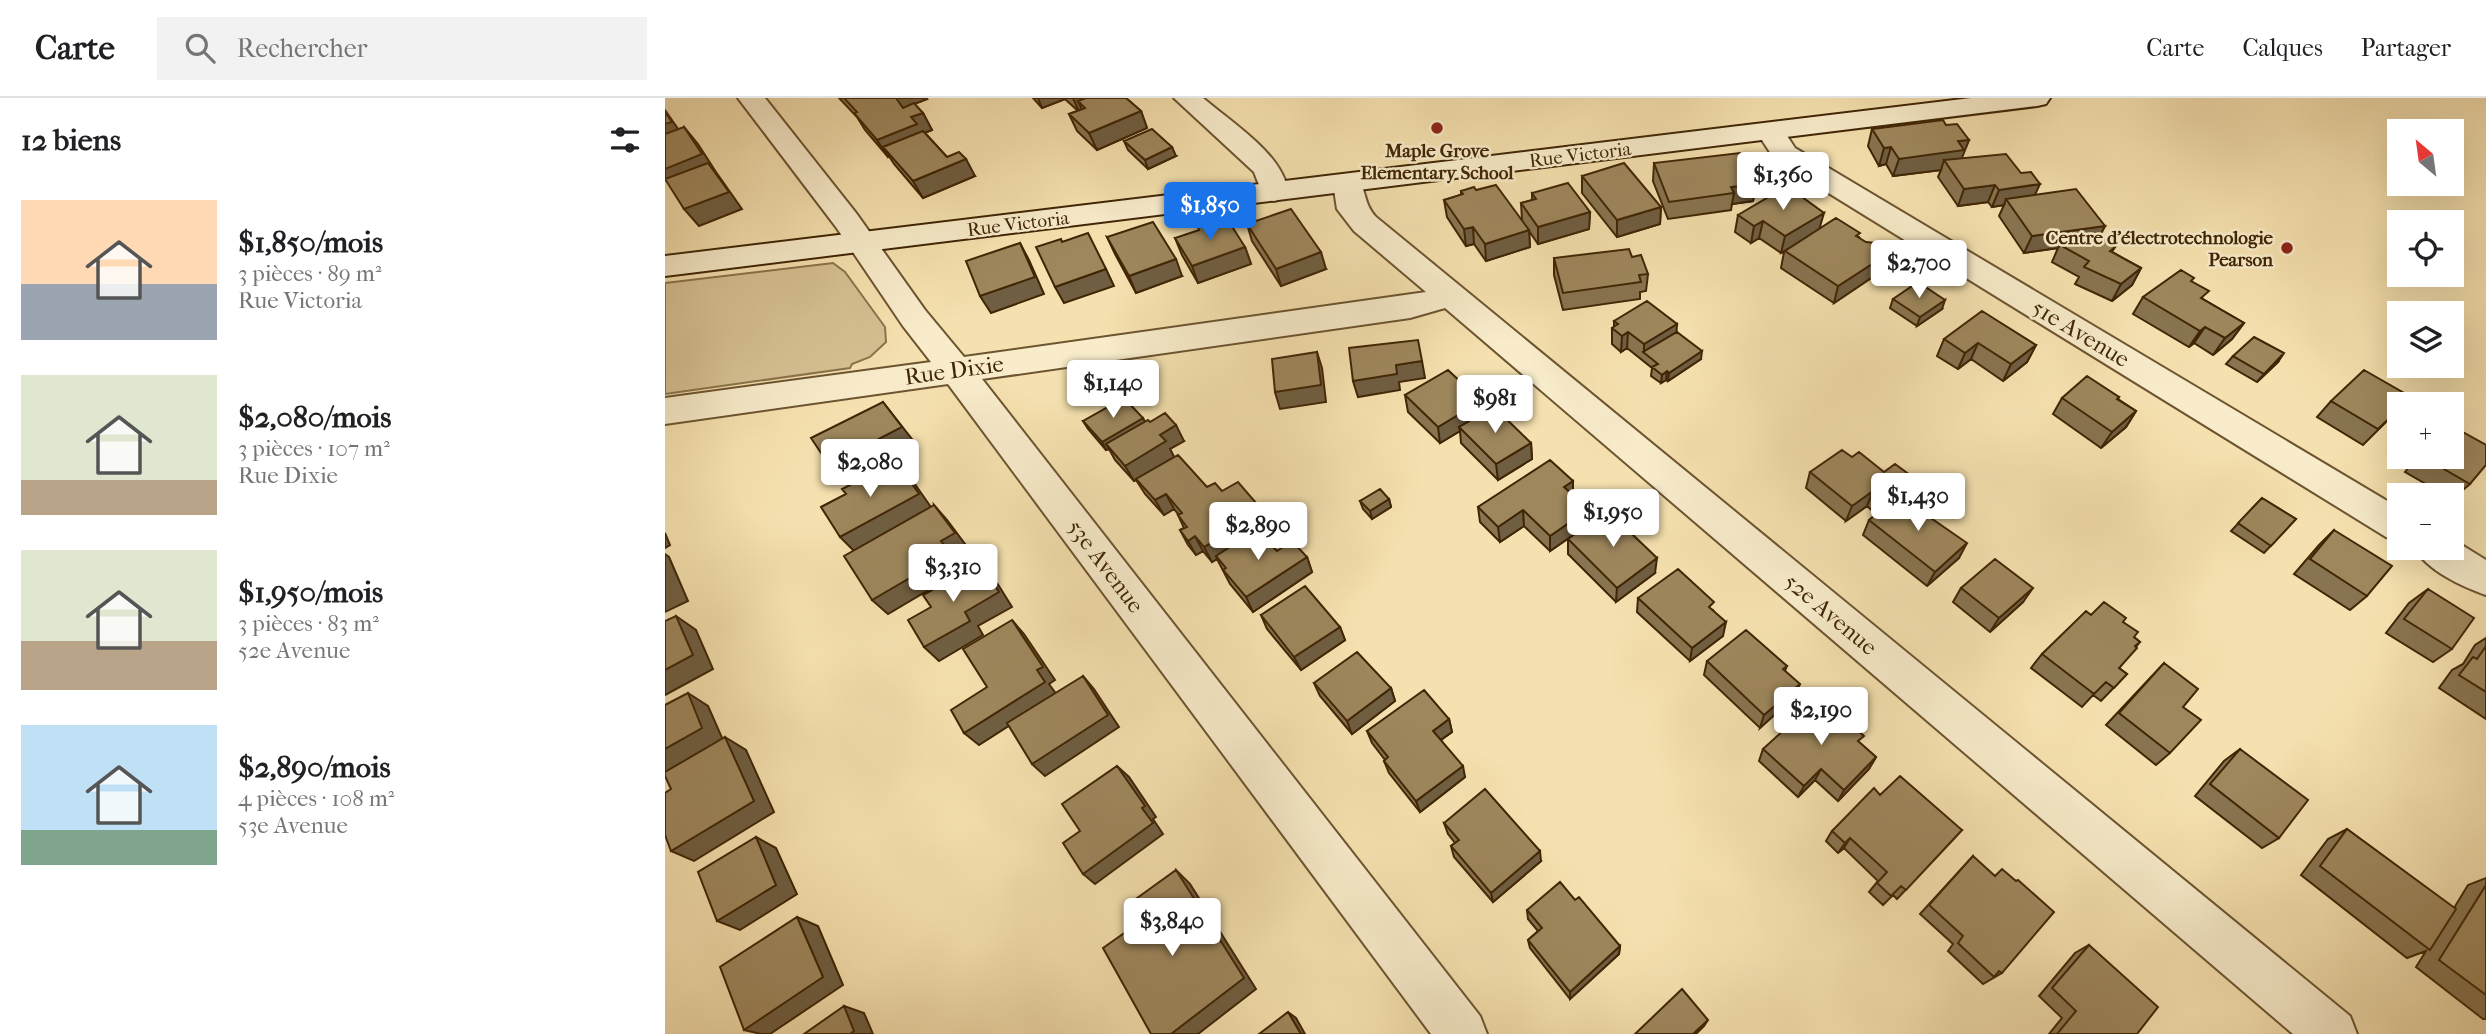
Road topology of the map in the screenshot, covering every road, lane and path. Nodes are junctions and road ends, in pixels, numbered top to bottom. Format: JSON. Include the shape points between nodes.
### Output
{"nodes":[{"id":1,"x":751,"y":98,"type":"edge"},
{"id":2,"x":1187,"y":98,"type":"edge"},
{"id":3,"x":2037,"y":98,"type":"edge"},
{"id":4,"x":1930,"y":104,"type":"edge"},
{"id":5,"x":1770,"y":131,"type":"junction"},
{"id":6,"x":1347,"y":183,"type":"junction"},
{"id":7,"x":1274,"y":192,"type":"junction"},
{"id":8,"x":862,"y":243,"type":"junction"},
{"id":9,"x":665,"y":266,"type":"edge"},
{"id":10,"x":1451,"y":296,"type":"junction"},
{"id":11,"x":955,"y":370,"type":"junction"},
{"id":12,"x":665,"y":411,"type":"edge"},
{"id":13,"x":2387,"y":519,"type":"edge"},
{"id":14,"x":2454,"y":560,"type":"edge"},
{"id":15,"x":2486,"y":579,"type":"edge"},
{"id":16,"x":1462,"y":1034,"type":"edge"},
{"id":17,"x":2332,"y":1034,"type":"edge"}],
"edges":[{"from":1,"to":8,"type":"street","name":"53e Avenue"},
{"from":2,"to":7,"type":"street","via":[[1266,167]]},
{"from":3,"to":4,"type":"street","name":"Rue Victoria"},
{"from":4,"to":5,"type":"street","name":"Rue Victoria"},
{"from":5,"to":6,"type":"street","name":"Rue Victoria"},
{"from":5,"to":13,"type":"street","name":"51e Avenue","via":[[1785,154]]},
{"from":6,"to":7,"type":"street","name":"Rue Victoria"},
{"from":6,"to":10,"type":"street","name":"52e Avenue","via":[[1352,209],[1360,219]]},
{"from":7,"to":8,"type":"street","name":"Rue Victoria"},
{"from":8,"to":9,"type":"street","name":"Rue Victoria"},
{"from":8,"to":11,"type":"street","name":"53e Avenue"},
{"from":10,"to":11,"type":"street","name":"Rue Dixie","via":[[1410,307]]},
{"from":10,"to":17,"type":"street","name":"52e Avenue"},
{"from":11,"to":12,"type":"street","name":"Rue Dixie"},
{"from":11,"to":16,"type":"street","name":"53e Avenue"},
{"from":14,"to":15,"type":"street"}]}
